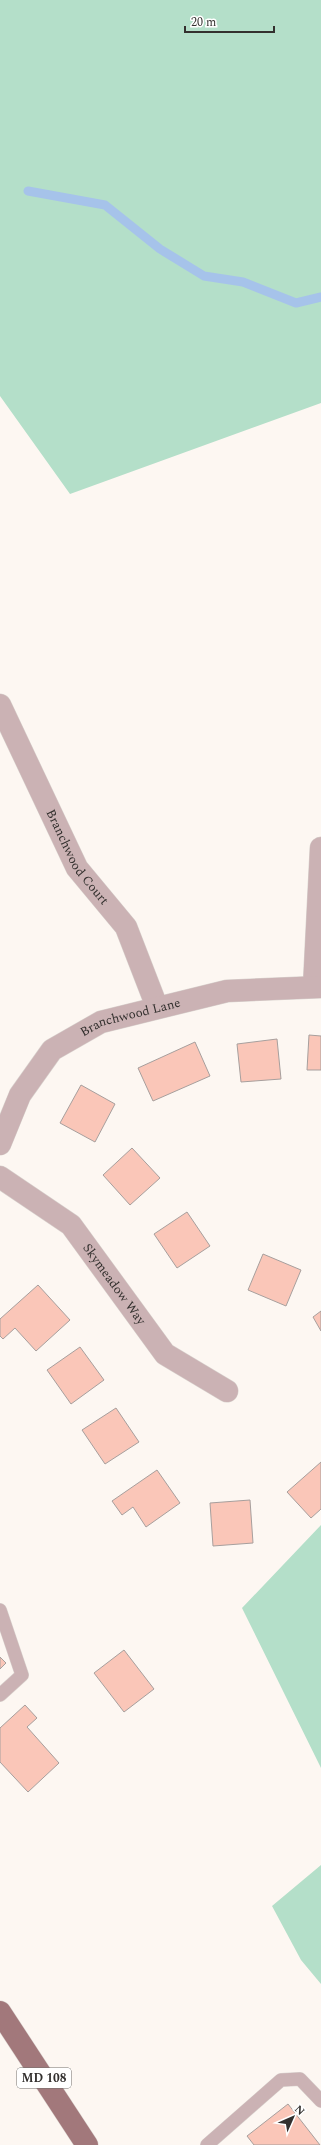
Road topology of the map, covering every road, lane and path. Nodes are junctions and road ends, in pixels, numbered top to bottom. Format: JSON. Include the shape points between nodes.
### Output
{"nodes":[{"id":1,"x":0,"y":705,"type":"edge"},
{"id":2,"x":321,"y":848,"type":"edge"},
{"id":3,"x":318,"y":986,"type":"edge"},
{"id":4,"x":157,"y":1007,"type":"junction"},
{"id":5,"x":0,"y":1144,"type":"edge"},
{"id":6,"x":0,"y":1177,"type":"edge"},
{"id":7,"x":227,"y":1391,"type":"dead end"},
{"id":8,"x":0,"y":1610,"type":"edge"},
{"id":9,"x":0,"y":1695,"type":"edge"},
{"id":10,"x":0,"y":2012,"type":"edge"},
{"id":11,"x":321,"y":2101,"type":"edge"},
{"id":12,"x":88,"y":2145,"type":"edge"},
{"id":13,"x":207,"y":2145,"type":"edge"}],
"edges":[{"from":1,"to":4,"type":"street","name":"Branchwood Court","via":[[77,868],[126,927]]},
{"from":2,"to":3,"type":"street"},
{"from":3,"to":4,"type":"street","name":"Branchwood Lane","via":[[226,991]]},
{"from":4,"to":5,"type":"street","name":"Branchwood Lane","via":[[101,1022],[52,1050],[20,1095]]},
{"from":6,"to":7,"type":"street","name":"Skymeadow Way","via":[[71,1225],[165,1354]]},
{"from":8,"to":9,"type":"lane","via":[[22,1675]]},
{"from":10,"to":12,"type":"main road","number":"MD 108"},
{"from":11,"to":13,"type":"lane","via":[[300,2079],[281,2080]]}]}
